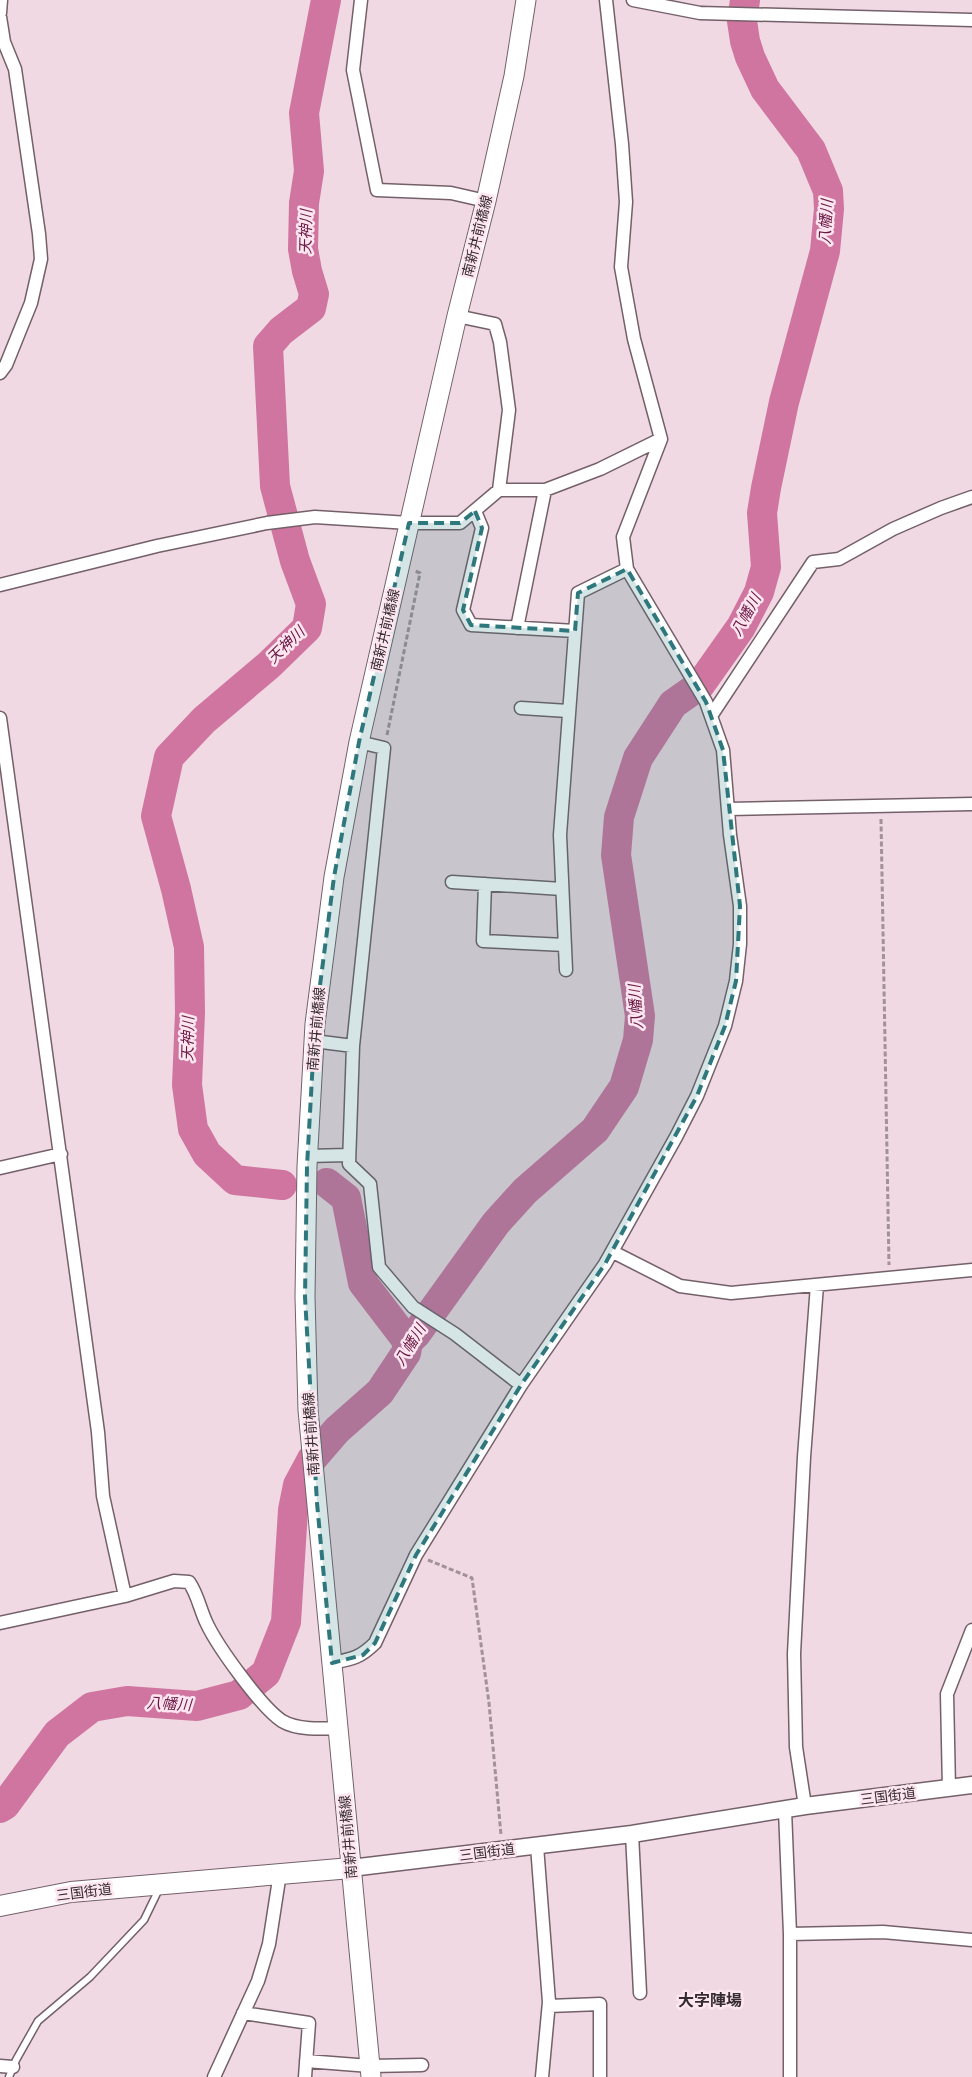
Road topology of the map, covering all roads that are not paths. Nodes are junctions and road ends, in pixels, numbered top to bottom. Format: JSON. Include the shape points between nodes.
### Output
{"nodes":[{"id":1,"x":1,"y":0,"type":"edge"},
{"id":2,"x":361,"y":0,"type":"edge"},
{"id":3,"x":526,"y":0,"type":"edge"},
{"id":4,"x":606,"y":0,"type":"edge"},
{"id":5,"x":633,"y":0,"type":"edge"},
{"id":6,"x":0,"y":13,"type":"edge"},
{"id":7,"x":0,"y":17,"type":"edge"},
{"id":8,"x":972,"y":20,"type":"edge"},
{"id":9,"x":486,"y":201,"type":"junction"},
{"id":10,"x":457,"y":316,"type":"junction"},
{"id":11,"x":0,"y":373,"type":"edge"},
{"id":12,"x":661,"y":439,"type":"junction"},
{"id":13,"x":499,"y":490,"type":"junction"},
{"id":14,"x":545,"y":490,"type":"junction"},
{"id":15,"x":972,"y":497,"type":"edge"},
{"id":16,"x":475,"y":511,"type":"junction"},
{"id":17,"x":409,"y":523,"type":"junction"},
{"id":18,"x":627,"y":569,"type":"junction"},
{"id":19,"x":0,"y":585,"type":"edge"},
{"id":20,"x":517,"y":628,"type":"junction"},
{"id":21,"x":575,"y":631,"type":"junction"},
{"id":22,"x":521,"y":708,"type":"dead end"},
{"id":23,"x":568,"y":711,"type":"junction"},
{"id":24,"x":711,"y":716,"type":"junction"},
{"id":25,"x":0,"y":718,"type":"edge"},
{"id":26,"x":359,"y":742,"type":"junction"},
{"id":27,"x":972,"y":804,"type":"edge"},
{"id":28,"x":729,"y":809,"type":"junction"},
{"id":29,"x":452,"y":882,"type":"dead end"},
{"id":30,"x":485,"y":884,"type":"junction"},
{"id":31,"x":562,"y":889,"type":"junction"},
{"id":32,"x":565,"y":945,"type":"junction"},
{"id":33,"x":566,"y":970,"type":"dead end"},
{"id":34,"x":314,"y":1042,"type":"junction"},
{"id":35,"x":353,"y":1046,"type":"junction"},
{"id":36,"x":60,"y":1154,"type":"junction"},
{"id":37,"x":348,"y":1155,"type":"junction"},
{"id":38,"x":307,"y":1156,"type":"junction"},
{"id":39,"x":0,"y":1168,"type":"edge"},
{"id":40,"x":612,"y":1252,"type":"junction"},
{"id":41,"x":972,"y":1270,"type":"edge"},
{"id":42,"x":817,"y":1285,"type":"junction"},
{"id":43,"x":521,"y":1385,"type":"junction"},
{"id":44,"x":125,"y":1596,"type":"junction"},
{"id":45,"x":0,"y":1623,"type":"edge"},
{"id":46,"x":972,"y":1630,"type":"edge"},
{"id":47,"x":332,"y":1663,"type":"junction"},
{"id":48,"x":338,"y":1728,"type":"junction"},
{"id":49,"x":972,"y":1785,"type":"edge"},
{"id":50,"x":949,"y":1789,"type":"junction"},
{"id":51,"x":805,"y":1806,"type":"junction"},
{"id":52,"x":786,"y":1810,"type":"junction"},
{"id":53,"x":632,"y":1834,"type":"junction"},
{"id":54,"x":537,"y":1846,"type":"junction"},
{"id":55,"x":351,"y":1868,"type":"junction"},
{"id":56,"x":280,"y":1874,"type":"junction"},
{"id":57,"x":161,"y":1884,"type":"junction"},
{"id":58,"x":0,"y":1906,"type":"edge"},
{"id":59,"x":790,"y":1934,"type":"junction"},
{"id":60,"x":972,"y":1940,"type":"edge"},
{"id":61,"x":640,"y":1993,"type":"dead end"},
{"id":62,"x":549,"y":2006,"type":"junction"},
{"id":63,"x":243,"y":2012,"type":"junction"},
{"id":64,"x":306,"y":2061,"type":"junction"},
{"id":65,"x":422,"y":2065,"type":"dead end"},
{"id":66,"x":0,"y":2066,"type":"edge"},
{"id":67,"x":11,"y":2072,"type":"edge"},
{"id":68,"x":371,"y":2072,"type":"edge"},
{"id":69,"x":214,"y":2077,"type":"edge"},
{"id":70,"x":305,"y":2077,"type":"edge"},
{"id":71,"x":542,"y":2077,"type":"edge"},
{"id":72,"x":600,"y":2077,"type":"edge"},
{"id":73,"x":790,"y":2077,"type":"edge"}],
"edges":[{"from":1,"to":6,"type":"street"},
{"from":2,"to":9,"type":"street","via":[[353,70],[377,190],[452,193]]},
{"from":3,"to":9,"type":"main road","name":"南新井前橋線","via":[[514,76]]},
{"from":4,"to":12,"type":"street","via":[[626,202],[621,267],[634,339]]},
{"from":5,"to":8,"type":"street","via":[[700,13]]},
{"from":7,"to":11,"type":"street","via":[[4,42],[15,69],[41,259],[31,303]]},
{"from":9,"to":10,"type":"main road","name":"南新井前橋線"},
{"from":10,"to":13,"type":"street","via":[[495,324],[500,342],[509,410]]},
{"from":10,"to":17,"type":"main road","name":"南新井前橋線"},
{"from":12,"to":14,"type":"street","via":[[600,469]]},
{"from":12,"to":18,"type":"street","via":[[623,537]]},
{"from":13,"to":14,"type":"street"},
{"from":13,"to":16,"type":"street"},
{"from":14,"to":20,"type":"street"},
{"from":15,"to":24,"type":"street","via":[[893,529],[839,559],[813,562]]},
{"from":16,"to":17,"type":"street","via":[[460,523]]},
{"from":16,"to":20,"type":"street","via":[[482,528],[463,610],[471,625]]},
{"from":17,"to":19,"type":"street","via":[[314,517],[267,523]]},
{"from":17,"to":26,"type":"main road","name":"南新井前橋線"},
{"from":18,"to":21,"type":"street","via":[[578,593]]},
{"from":18,"to":24,"type":"street","via":[[706,702]]},
{"from":20,"to":21,"type":"street"},
{"from":21,"to":23,"type":"street"},
{"from":22,"to":23,"type":"street"},
{"from":23,"to":31,"type":"street","via":[[560,835]]},
{"from":24,"to":28,"type":"street","via":[[724,750]]},
{"from":25,"to":36,"type":"street"},
{"from":26,"to":34,"type":"main road","name":"南新井前橋線","via":[[334,877]]},
{"from":26,"to":35,"type":"street","via":[[384,748]]},
{"from":27,"to":28,"type":"street"},
{"from":28,"to":40,"type":"street","via":[[740,906],[740,944],[736,981],[725,1026],[688,1112]]},
{"from":29,"to":30,"type":"street"},
{"from":30,"to":31,"type":"street"},
{"from":30,"to":32,"type":"street","via":[[483,941]]},
{"from":31,"to":32,"type":"street"},
{"from":32,"to":33,"type":"street"},
{"from":34,"to":35,"type":"street"},
{"from":34,"to":38,"type":"main road","name":"南新井前橋線"},
{"from":35,"to":37,"type":"street"},
{"from":36,"to":39,"type":"street"},
{"from":36,"to":44,"type":"street","via":[[98,1432],[103,1496]]},
{"from":37,"to":38,"type":"street"},
{"from":37,"to":43,"type":"street","via":[[349,1164],[370,1184],[379,1267],[413,1307],[455,1334]]},
{"from":38,"to":47,"type":"main road","name":"南新井前橋線","via":[[304,1297],[308,1410]]},
{"from":40,"to":42,"type":"street","via":[[680,1286],[731,1293]]},
{"from":40,"to":43,"type":"street"},
{"from":41,"to":42,"type":"street"},
{"from":42,"to":51,"type":"street","via":[[794,1654],[796,1748]]},
{"from":43,"to":47,"type":"street","via":[[416,1555],[375,1643],[363,1655]]},
{"from":44,"to":45,"type":"street"},
{"from":44,"to":48,"type":"street","via":[[174,1581],[189,1582],[216,1640],[264,1703],[282,1721],[312,1729]]},
{"from":46,"to":50,"type":"street","via":[[947,1694]]},
{"from":47,"to":48,"type":"main road","name":"南新井前橋線"},
{"from":48,"to":55,"type":"main road","name":"南新井前橋線"},
{"from":49,"to":50,"type":"street","name":"三国街道"},
{"from":50,"to":51,"type":"street","name":"三国街道"},
{"from":51,"to":52,"type":"street","name":"三国街道"},
{"from":52,"to":53,"type":"street","name":"三国街道"},
{"from":52,"to":59,"type":"street"},
{"from":53,"to":54,"type":"street","name":"三国街道"},
{"from":53,"to":61,"type":"street"},
{"from":54,"to":55,"type":"street","name":"三国街道"},
{"from":54,"to":62,"type":"street"},
{"from":55,"to":56,"type":"main road","name":"三国街道"},
{"from":55,"to":68,"type":"main road","name":"南新井前橋線"},
{"from":56,"to":57,"type":"main road","name":"三国街道"},
{"from":56,"to":63,"type":"street","via":[[269,1944],[258,1981]]},
{"from":57,"to":58,"type":"main road","name":"三国街道","via":[[71,1892]]},
{"from":57,"to":67,"type":"lane","via":[[144,1920],[90,1977],[38,2020]]},
{"from":59,"to":60,"type":"street","via":[[882,1932]]},
{"from":59,"to":73,"type":"street"},
{"from":62,"to":71,"type":"street"},
{"from":62,"to":72,"type":"street","via":[[600,2004]]},
{"from":63,"to":64,"type":"street","via":[[309,2024]]},
{"from":63,"to":69,"type":"street"},
{"from":64,"to":68,"type":"street"},
{"from":64,"to":70,"type":"street"},
{"from":65,"to":68,"type":"street"},
{"from":66,"to":67,"type":"street"}]}
